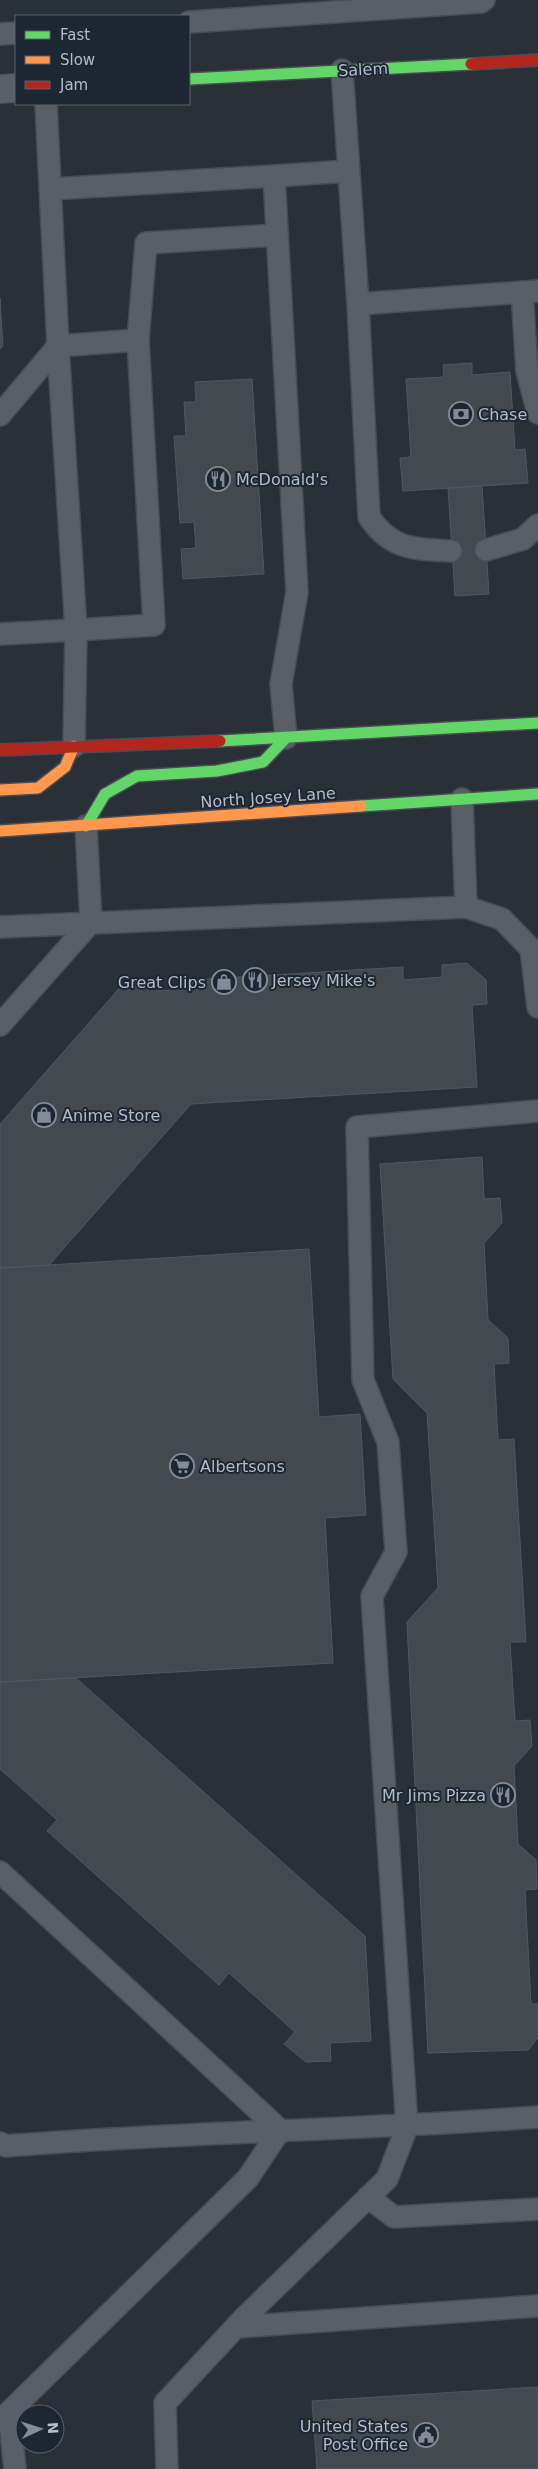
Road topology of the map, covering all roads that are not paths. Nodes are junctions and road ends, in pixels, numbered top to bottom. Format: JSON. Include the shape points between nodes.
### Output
{"nodes":[{"id":1,"x":484,"y":0,"type":"edge"},
{"id":2,"x":292,"y":7,"type":"edge"},
{"id":3,"x":190,"y":22,"type":"edge"},
{"id":4,"x":15,"y":33,"type":"edge"},
{"id":5,"x":0,"y":34,"type":"edge"},
{"id":6,"x":538,"y":60,"type":"edge"},
{"id":7,"x":342,"y":70,"type":"junction"},
{"id":8,"x":190,"y":79,"type":"edge"},
{"id":9,"x":15,"y":88,"type":"edge"},
{"id":10,"x":0,"y":89,"type":"edge"},
{"id":11,"x":46,"y":105,"type":"edge"},
{"id":12,"x":349,"y":171,"type":"junction"},
{"id":13,"x":274,"y":176,"type":"junction"},
{"id":14,"x":50,"y":188,"type":"junction"},
{"id":15,"x":277,"y":235,"type":"junction"},
{"id":16,"x":530,"y":292,"type":"edge"},
{"id":17,"x":358,"y":304,"type":"junction"},
{"id":18,"x":138,"y":340,"type":"junction"},
{"id":19,"x":58,"y":346,"type":"junction"},
{"id":20,"x":538,"y":413,"type":"edge"},
{"id":21,"x":0,"y":415,"type":"edge"},
{"id":22,"x":538,"y":525,"type":"edge"},
{"id":23,"x":486,"y":550,"type":"dead end"},
{"id":24,"x":452,"y":551,"type":"dead end"},
{"id":25,"x":76,"y":630,"type":"junction"},
{"id":26,"x":0,"y":634,"type":"edge"},
{"id":27,"x":538,"y":723,"type":"edge"},
{"id":28,"x":286,"y":738,"type":"junction"},
{"id":29,"x":74,"y":746,"type":"junction"},
{"id":30,"x":0,"y":750,"type":"edge"},
{"id":31,"x":0,"y":790,"type":"edge"},
{"id":32,"x":538,"y":794,"type":"edge"},
{"id":33,"x":462,"y":799,"type":"junction"},
{"id":34,"x":86,"y":826,"type":"junction"},
{"id":35,"x":0,"y":831,"type":"edge"},
{"id":36,"x":466,"y":907,"type":"junction"},
{"id":37,"x":90,"y":922,"type":"junction"},
{"id":38,"x":0,"y":927,"type":"edge"},
{"id":39,"x":538,"y":1007,"type":"edge"},
{"id":40,"x":0,"y":1026,"type":"edge"},
{"id":41,"x":538,"y":1112,"type":"edge"},
{"id":42,"x":0,"y":1872,"type":"edge"},
{"id":43,"x":538,"y":2117,"type":"edge"},
{"id":44,"x":407,"y":2127,"type":"junction"},
{"id":45,"x":280,"y":2130,"type":"junction"},
{"id":46,"x":0,"y":2143,"type":"edge"},
{"id":47,"x":368,"y":2197,"type":"junction"},
{"id":48,"x":538,"y":2209,"type":"edge"},
{"id":49,"x":538,"y":2306,"type":"edge"},
{"id":50,"x":236,"y":2327,"type":"junction"},
{"id":51,"x":4,"y":2417,"type":"edge"},
{"id":52,"x":15,"y":2469,"type":"edge"},
{"id":53,"x":167,"y":2469,"type":"edge"}],
"edges":[{"from":1,"to":2,"type":"lane"},
{"from":2,"to":3,"type":"lane"},
{"from":4,"to":5,"type":"lane"},
{"from":6,"to":7,"type":"main road","name":"Salem"},
{"from":7,"to":8,"type":"main road","name":"Salem"},
{"from":7,"to":12,"type":"lane"},
{"from":9,"to":10,"type":"street"},
{"from":11,"to":14,"type":"lane"},
{"from":12,"to":13,"type":"lane"},
{"from":12,"to":17,"type":"lane"},
{"from":13,"to":14,"type":"lane"},
{"from":13,"to":15,"type":"lane"},
{"from":14,"to":19,"type":"lane"},
{"from":15,"to":18,"type":"lane","via":[[146,244]]},
{"from":15,"to":28,"type":"lane","via":[[297,592],[281,684]]},
{"from":16,"to":17,"type":"lane"},
{"from":16,"to":20,"type":"lane","via":[[526,371]]},
{"from":17,"to":24,"type":"lane","via":[[369,517],[380,532],[397,544]]},
{"from":18,"to":19,"type":"lane"},
{"from":18,"to":25,"type":"lane","via":[[154,625]]},
{"from":19,"to":21,"type":"lane"},
{"from":19,"to":25,"type":"lane"},
{"from":22,"to":23,"type":"lane","via":[[523,539]]},
{"from":25,"to":26,"type":"lane"},
{"from":25,"to":29,"type":"lane"},
{"from":27,"to":28,"type":"main road"},
{"from":28,"to":29,"type":"main road"},
{"from":28,"to":34,"type":"main road","via":[[263,762],[217,770],[137,776],[105,794]]},
{"from":29,"to":30,"type":"main road"},
{"from":29,"to":31,"type":"main road","via":[[65,767],[38,788]]},
{"from":32,"to":33,"type":"main road","name":"North Josey Lane"},
{"from":33,"to":34,"type":"main road","name":"North Josey Lane"},
{"from":33,"to":36,"type":"lane"},
{"from":34,"to":35,"type":"main road","name":"North Josey Lane"},
{"from":34,"to":37,"type":"lane"},
{"from":36,"to":37,"type":"lane"},
{"from":36,"to":39,"type":"lane","via":[[502,919],[531,949]]},
{"from":37,"to":38,"type":"lane"},
{"from":37,"to":40,"type":"lane"},
{"from":41,"to":44,"type":"lane","via":[[357,1127],[363,1380],[388,1442],[396,1552],[372,1596]]},
{"from":42,"to":45,"type":"lane"},
{"from":43,"to":44,"type":"lane"},
{"from":44,"to":45,"type":"lane"},
{"from":44,"to":47,"type":"lane","via":[[387,2179]]},
{"from":45,"to":46,"type":"lane","via":[[131,2136],[6,2146]]},
{"from":45,"to":51,"type":"lane","via":[[248,2178]]},
{"from":47,"to":48,"type":"lane","via":[[394,2217]]},
{"from":47,"to":50,"type":"lane"},
{"from":49,"to":50,"type":"lane"},
{"from":50,"to":53,"type":"lane","via":[[164,2403]]},
{"from":51,"to":52,"type":"lane"}]}
